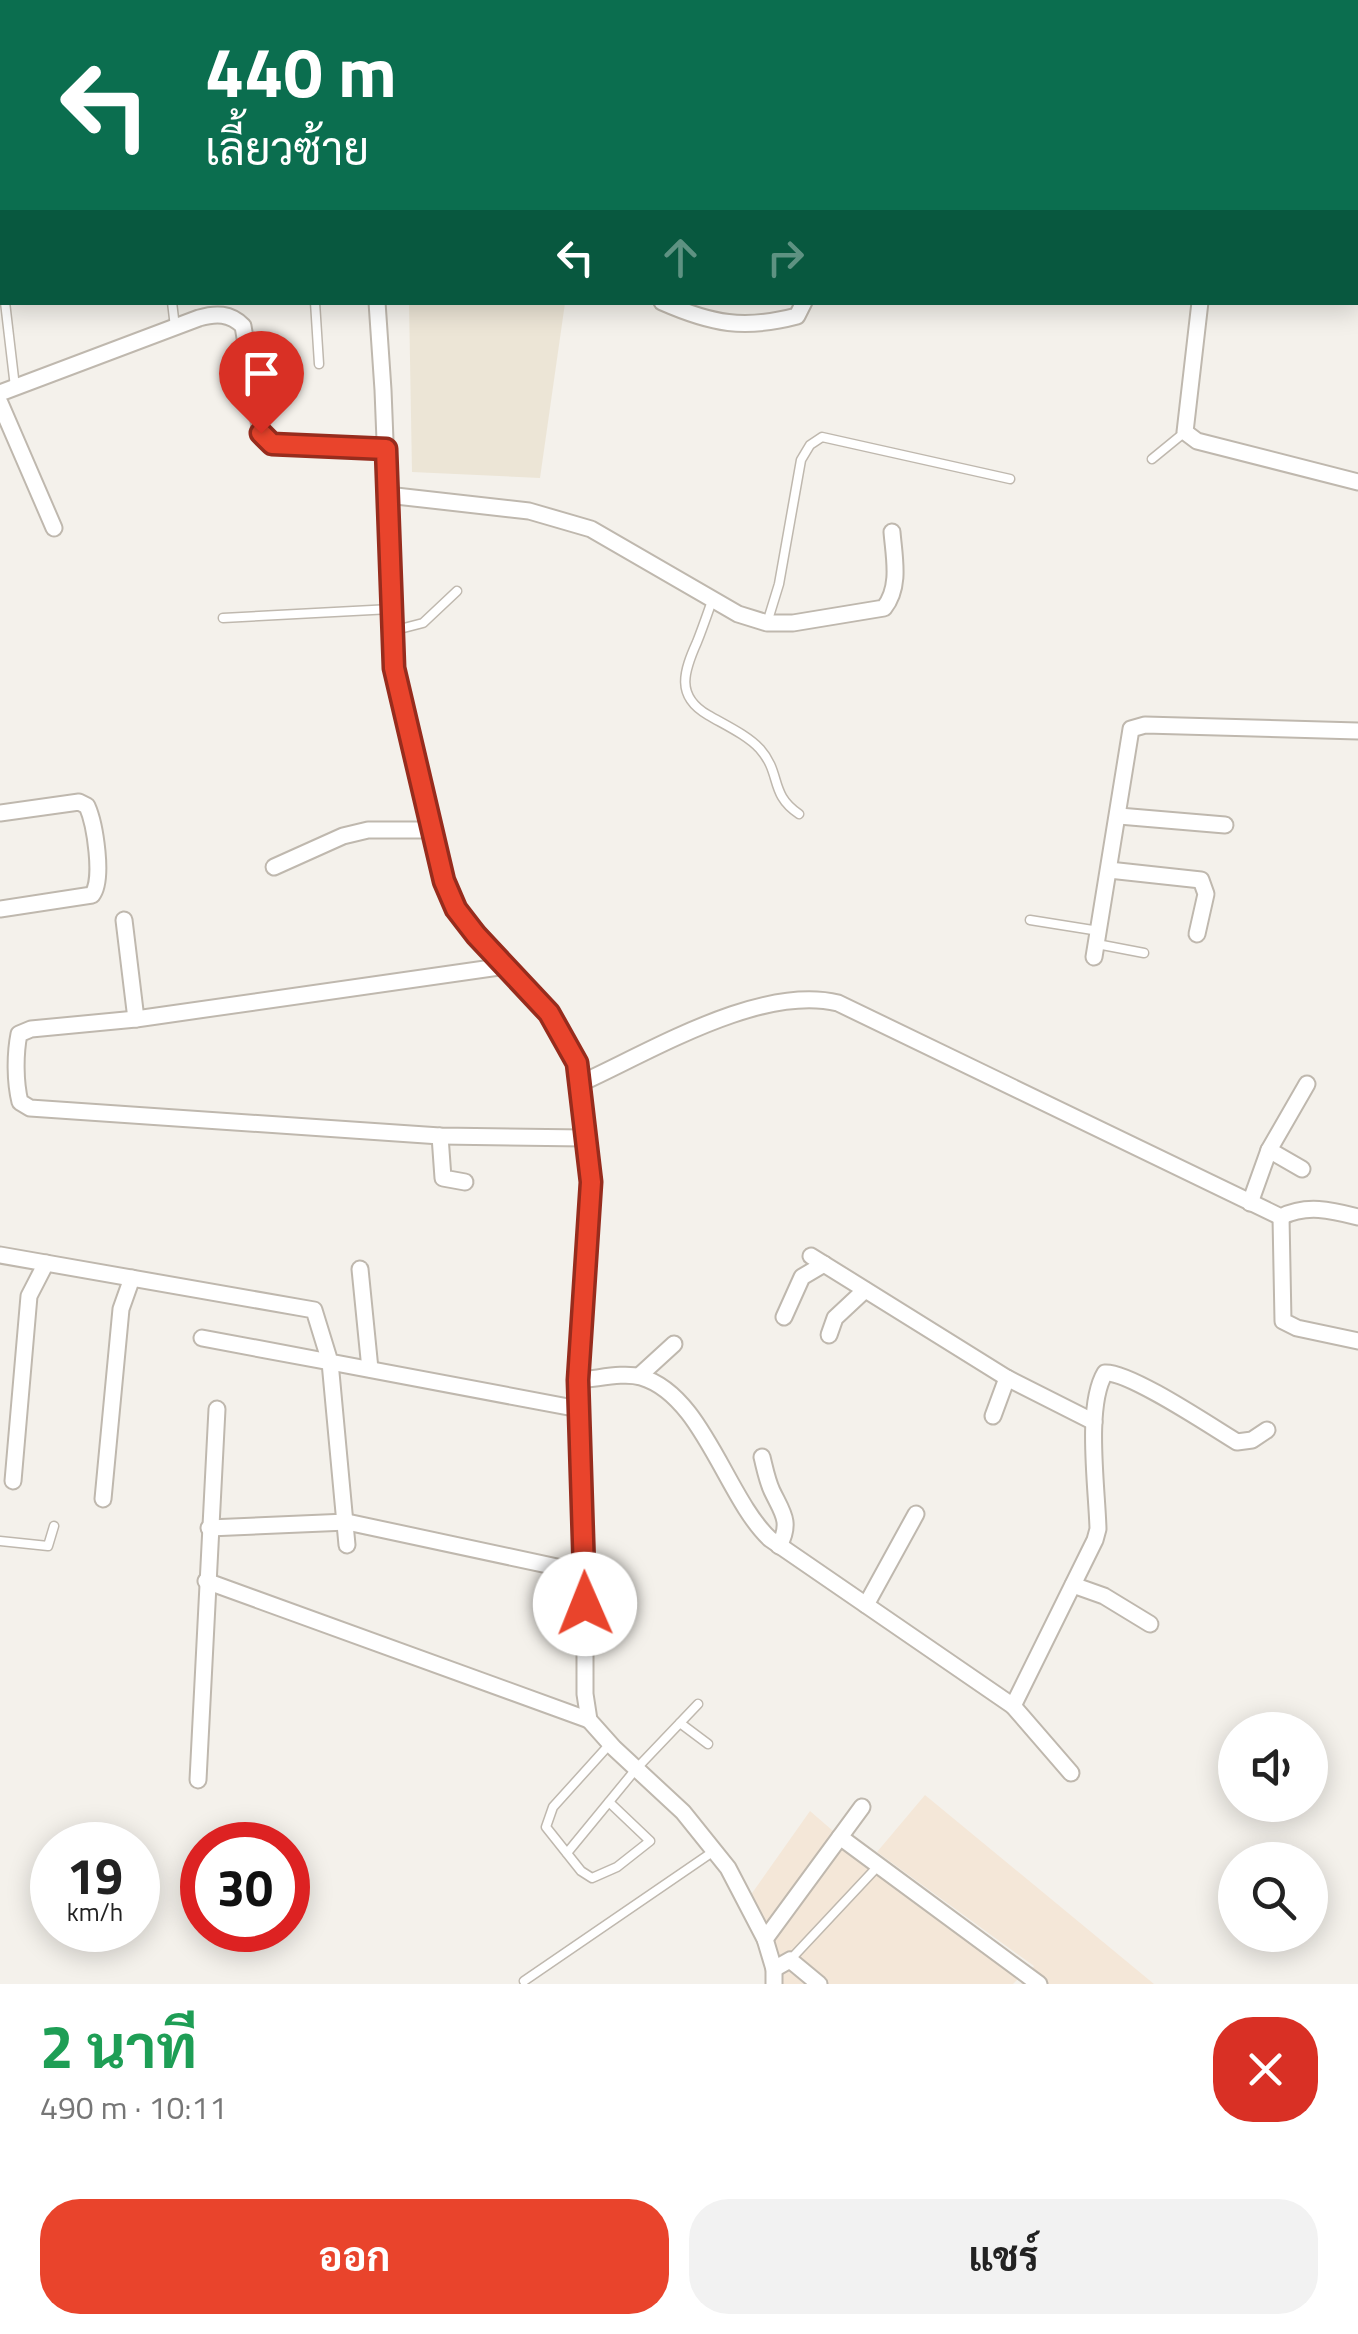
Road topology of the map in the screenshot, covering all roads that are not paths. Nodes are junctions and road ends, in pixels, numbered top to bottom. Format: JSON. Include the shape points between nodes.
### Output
{"nodes":[{"id":1,"x":6,"y":305,"type":"edge"},
{"id":2,"x":172,"y":305,"type":"edge"},
{"id":3,"x":315,"y":305,"type":"edge"},
{"id":4,"x":377,"y":305,"type":"edge"},
{"id":5,"x":669,"y":305,"type":"edge"},
{"id":6,"x":802,"y":305,"type":"edge"},
{"id":7,"x":1200,"y":305,"type":"edge"},
{"id":8,"x":176,"y":327,"type":"junction"},
{"id":9,"x":319,"y":364,"type":"dead end"},
{"id":10,"x":8,"y":390,"type":"edge"},
{"id":11,"x":0,"y":403,"type":"edge"},
{"id":12,"x":1186,"y":432,"type":"junction"},
{"id":13,"x":386,"y":449,"type":"junction"},
{"id":14,"x":1152,"y":459,"type":"dead end"},
{"id":15,"x":1010,"y":479,"type":"dead end"},
{"id":16,"x":1358,"y":482,"type":"edge"},
{"id":17,"x":387,"y":495,"type":"junction"},
{"id":18,"x":54,"y":528,"type":"dead end"},
{"id":19,"x":892,"y":532,"type":"dead end"},
{"id":20,"x":457,"y":591,"type":"dead end"},
{"id":21,"x":714,"y":598,"type":"junction"},
{"id":22,"x":391,"y":610,"type":"junction"},
{"id":23,"x":223,"y":618,"type":"dead end"},
{"id":24,"x":767,"y":623,"type":"junction"},
{"id":25,"x":392,"y":631,"type":"junction"},
{"id":26,"x":1358,"y":731,"type":"edge"},
{"id":27,"x":0,"y":813,"type":"edge"},
{"id":28,"x":799,"y":814,"type":"dead end"},
{"id":29,"x":1119,"y":816,"type":"junction"},
{"id":30,"x":1225,"y":825,"type":"dead end"},
{"id":31,"x":431,"y":830,"type":"junction"},
{"id":32,"x":274,"y":866,"type":"dead end"},
{"id":33,"x":1109,"y":870,"type":"junction"},
{"id":34,"x":0,"y":909,"type":"edge"},
{"id":35,"x":124,"y":920,"type":"dead end"},
{"id":36,"x":1030,"y":920,"type":"dead end"},
{"id":37,"x":1198,"y":934,"type":"dead end"},
{"id":38,"x":1097,"y":944,"type":"junction"},
{"id":39,"x":1144,"y":953,"type":"dead end"},
{"id":40,"x":506,"y":966,"type":"junction"},
{"id":41,"x":136,"y":1019,"type":"junction"},
{"id":42,"x":579,"y":1084,"type":"junction"},
{"id":43,"x":1307,"y":1084,"type":"dead end"},
{"id":44,"x":440,"y":1136,"type":"junction"},
{"id":45,"x":585,"y":1138,"type":"junction"},
{"id":46,"x":1269,"y":1150,"type":"junction"},
{"id":47,"x":1302,"y":1170,"type":"dead end"},
{"id":48,"x":465,"y":1182,"type":"dead end"},
{"id":49,"x":1250,"y":1202,"type":"junction"},
{"id":50,"x":1358,"y":1216,"type":"edge"},
{"id":51,"x":1281,"y":1218,"type":"junction"},
{"id":52,"x":0,"y":1254,"type":"edge"},
{"id":53,"x":46,"y":1263,"type":"junction"},
{"id":54,"x":360,"y":1268,"type":"dead end"},
{"id":55,"x":132,"y":1278,"type":"junction"},
{"id":56,"x":865,"y":1290,"type":"junction"},
{"id":57,"x":784,"y":1316,"type":"dead end"},
{"id":58,"x":829,"y":1335,"type":"dead end"},
{"id":59,"x":202,"y":1338,"type":"dead end"},
{"id":60,"x":1358,"y":1341,"type":"edge"},
{"id":61,"x":674,"y":1344,"type":"dead end"},
{"id":62,"x":330,"y":1362,"type":"junction"},
{"id":63,"x":370,"y":1370,"type":"junction"},
{"id":64,"x":639,"y":1376,"type":"junction"},
{"id":65,"x":1007,"y":1378,"type":"junction"},
{"id":66,"x":578,"y":1380,"type":"junction"},
{"id":67,"x":217,"y":1409,"type":"dead end"},
{"id":68,"x":579,"y":1409,"type":"junction"},
{"id":69,"x":994,"y":1416,"type":"dead end"},
{"id":70,"x":1094,"y":1422,"type":"junction"},
{"id":71,"x":1267,"y":1430,"type":"dead end"},
{"id":72,"x":762,"y":1458,"type":"dead end"},
{"id":73,"x":13,"y":1482,"type":"dead end"},
{"id":74,"x":104,"y":1499,"type":"dead end"},
{"id":75,"x":916,"y":1514,"type":"dead end"},
{"id":76,"x":346,"y":1522,"type":"junction"},
{"id":77,"x":54,"y":1526,"type":"dead end"},
{"id":78,"x":208,"y":1528,"type":"junction"},
{"id":79,"x":0,"y":1540,"type":"edge"},
{"id":80,"x":347,"y":1545,"type":"dead end"},
{"id":81,"x":780,"y":1546,"type":"junction"},
{"id":82,"x":585,"y":1573,"type":"junction"},
{"id":83,"x":206,"y":1581,"type":"junction"},
{"id":84,"x":1073,"y":1585,"type":"junction"},
{"id":85,"x":866,"y":1605,"type":"junction"},
{"id":86,"x":1150,"y":1624,"type":"dead end"},
{"id":87,"x":698,"y":1704,"type":"dead end"},
{"id":88,"x":1013,"y":1706,"type":"junction"},
{"id":89,"x":589,"y":1720,"type":"junction"},
{"id":90,"x":680,"y":1723,"type":"junction"},
{"id":91,"x":610,"y":1744,"type":"junction"},
{"id":92,"x":708,"y":1744,"type":"dead end"},
{"id":93,"x":636,"y":1769,"type":"junction"},
{"id":94,"x":1071,"y":1774,"type":"dead end"},
{"id":95,"x":198,"y":1780,"type":"dead end"},
{"id":96,"x":609,"y":1802,"type":"junction"},
{"id":97,"x":862,"y":1807,"type":"dead end"},
{"id":98,"x":840,"y":1837,"type":"junction"},
{"id":99,"x":714,"y":1851,"type":"junction"},
{"id":100,"x":567,"y":1853,"type":"junction"},
{"id":101,"x":879,"y":1865,"type":"junction"},
{"id":102,"x":765,"y":1938,"type":"junction"},
{"id":103,"x":790,"y":1960,"type":"junction"},
{"id":104,"x":774,"y":1976,"type":"edge"},
{"id":105,"x":1019,"y":1978,"type":"edge"},
{"id":106,"x":524,"y":1981,"type":"dead end"},
{"id":107,"x":819,"y":1984,"type":"edge"},
{"id":108,"x":1039,"y":1984,"type":"edge"}],
"edges":[{"from":1,"to":10,"type":"lane"},
{"from":2,"to":8,"type":"lane"},
{"from":3,"to":9,"type":"lane"},
{"from":4,"to":13,"type":"street"},
{"from":5,"to":6,"type":"street","via":[[732,324],[796,316]]},
{"from":7,"to":12,"type":"street"},
{"from":8,"to":10,"type":"street"},
{"from":8,"to":13,"type":"street","via":[[220,314],[243,326],[266,442]]},
{"from":11,"to":18,"type":"street"},
{"from":12,"to":14,"type":"lane"},
{"from":12,"to":16,"type":"street","via":[[1197,441]]},
{"from":13,"to":17,"type":"street"},
{"from":15,"to":24,"type":"lane","via":[[822,437],[800,460]]},
{"from":17,"to":21,"type":"street","via":[[548,515],[591,529]]},
{"from":17,"to":22,"type":"street"},
{"from":19,"to":24,"type":"street","via":[[896,579],[884,608]]},
{"from":20,"to":25,"type":"lane","via":[[423,624]]},
{"from":21,"to":24,"type":"street"},
{"from":21,"to":28,"type":"lane","via":[[686,664],[686,694],[698,710],[758,747],[782,802]]},
{"from":22,"to":23,"type":"lane"},
{"from":22,"to":25,"type":"street"},
{"from":25,"to":31,"type":"street","via":[[394,668]]},
{"from":26,"to":29,"type":"street","via":[[1138,725],[1128,737]]},
{"from":27,"to":34,"type":"street","via":[[87,806],[99,880],[92,895]]},
{"from":29,"to":30,"type":"street"},
{"from":29,"to":33,"type":"street"},
{"from":31,"to":32,"type":"street","via":[[368,830]]},
{"from":31,"to":40,"type":"street","via":[[456,909]]},
{"from":33,"to":37,"type":"street","via":[[1201,880],[1206,894]]},
{"from":33,"to":38,"type":"street"},
{"from":35,"to":41,"type":"street"},
{"from":36,"to":38,"type":"lane"},
{"from":38,"to":39,"type":"lane"},
{"from":40,"to":41,"type":"street"},
{"from":40,"to":42,"type":"street","via":[[564,1036]]},
{"from":41,"to":44,"type":"street","via":[[20,1034],[20,1102],[30,1108]]},
{"from":42,"to":45,"type":"street"},
{"from":42,"to":49,"type":"street","via":[[761,1004],[816,998]]},
{"from":43,"to":46,"type":"street"},
{"from":44,"to":45,"type":"street"},
{"from":44,"to":48,"type":"street","via":[[443,1178]]},
{"from":45,"to":66,"type":"street","via":[[591,1182]]},
{"from":46,"to":47,"type":"street"},
{"from":46,"to":49,"type":"street"},
{"from":49,"to":51,"type":"street"},
{"from":50,"to":51,"type":"street","via":[[1315,1208]]},
{"from":51,"to":60,"type":"street","via":[[1283,1320]]},
{"from":52,"to":53,"type":"street"},
{"from":53,"to":55,"type":"street"},
{"from":53,"to":73,"type":"street","via":[[29,1296]]},
{"from":54,"to":63,"type":"street"},
{"from":55,"to":62,"type":"street","via":[[314,1310]]},
{"from":55,"to":74,"type":"street","via":[[121,1308]]},
{"from":56,"to":57,"type":"street","via":[[817,1260]]},
{"from":56,"to":58,"type":"street","via":[[835,1318]]},
{"from":56,"to":65,"type":"street"},
{"from":59,"to":62,"type":"street"},
{"from":61,"to":64,"type":"street"},
{"from":62,"to":63,"type":"street"},
{"from":62,"to":76,"type":"street"},
{"from":63,"to":68,"type":"street"},
{"from":64,"to":66,"type":"street"},
{"from":64,"to":81,"type":"street","via":[[681,1406],[752,1518]]},
{"from":65,"to":69,"type":"street"},
{"from":65,"to":70,"type":"street"},
{"from":66,"to":68,"type":"street"},
{"from":67,"to":78,"type":"street"},
{"from":68,"to":82,"type":"street"},
{"from":70,"to":71,"type":"street","via":[[1097,1386],[1112,1372],[1237,1442]]},
{"from":70,"to":84,"type":"street","via":[[1098,1529]]},
{"from":72,"to":81,"type":"street","via":[[786,1518]]},
{"from":75,"to":85,"type":"street"},
{"from":76,"to":78,"type":"street"},
{"from":76,"to":80,"type":"street"},
{"from":76,"to":82,"type":"street"},
{"from":77,"to":79,"type":"lane","via":[[48,1546]]},
{"from":78,"to":83,"type":"street"},
{"from":81,"to":85,"type":"street"},
{"from":82,"to":89,"type":"street"},
{"from":83,"to":89,"type":"street"},
{"from":83,"to":95,"type":"street"},
{"from":84,"to":86,"type":"street"},
{"from":84,"to":88,"type":"street"},
{"from":85,"to":88,"type":"street"},
{"from":87,"to":90,"type":"lane"},
{"from":88,"to":94,"type":"street"},
{"from":89,"to":91,"type":"street"},
{"from":90,"to":92,"type":"lane"},
{"from":90,"to":93,"type":"lane"},
{"from":91,"to":93,"type":"street"},
{"from":91,"to":100,"type":"lane","via":[[553,1807],[546,1827]]},
{"from":93,"to":96,"type":"lane"},
{"from":93,"to":99,"type":"street","via":[[684,1812]]},
{"from":96,"to":100,"type":"lane"},
{"from":96,"to":100,"type":"lane","via":[[650,1841],[600,1877],[581,1871]]},
{"from":97,"to":98,"type":"street"},
{"from":98,"to":101,"type":"street"},
{"from":98,"to":102,"type":"street"},
{"from":99,"to":102,"type":"street"},
{"from":99,"to":106,"type":"lane"},
{"from":101,"to":103,"type":"lane"},
{"from":101,"to":105,"type":"street"},
{"from":102,"to":104,"type":"street"},
{"from":103,"to":104,"type":"street"},
{"from":103,"to":107,"type":"street"},
{"from":105,"to":108,"type":"street"}]}
